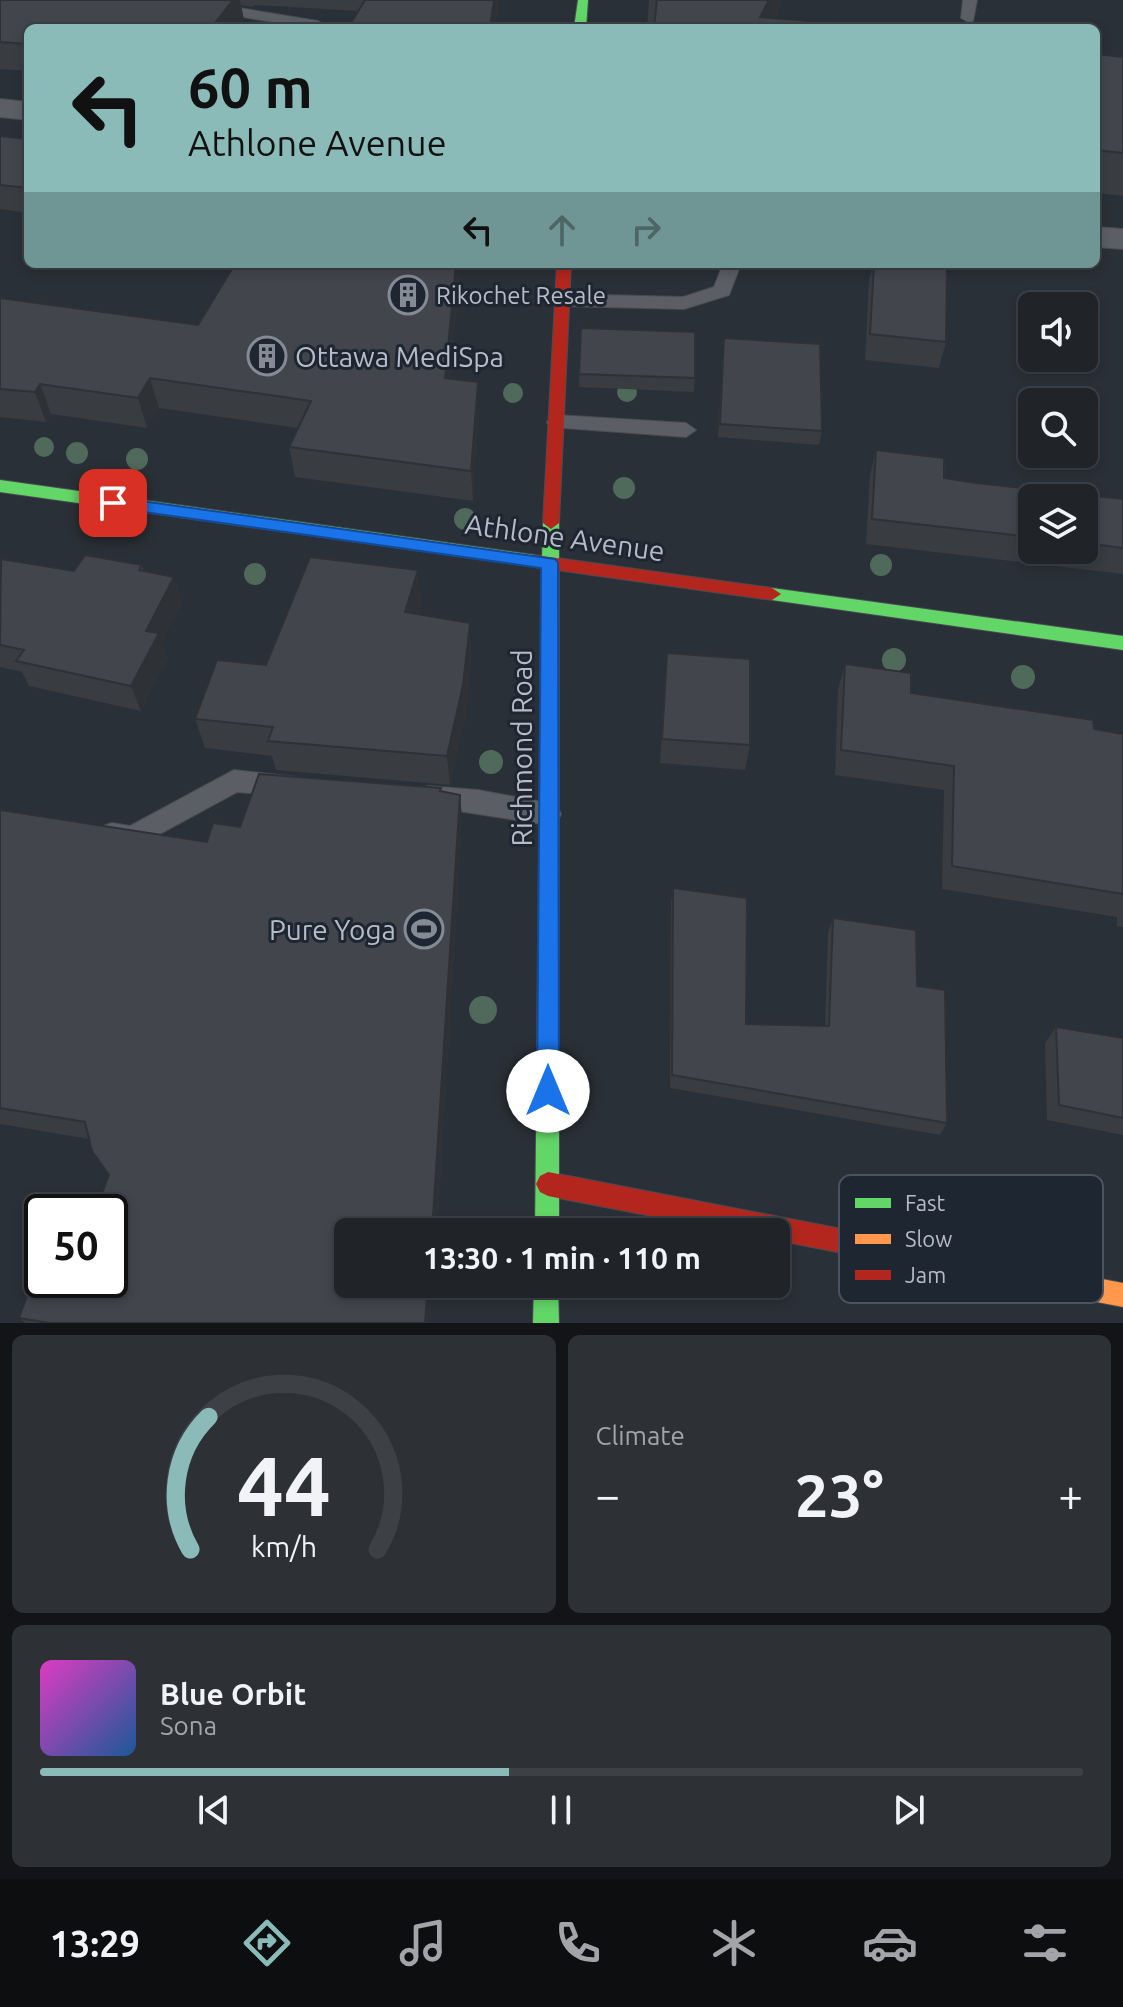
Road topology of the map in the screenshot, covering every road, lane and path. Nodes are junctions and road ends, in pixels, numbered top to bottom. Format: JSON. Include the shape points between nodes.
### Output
{"nodes":[{"id":1,"x":164,"y":0,"type":"edge"},
{"id":2,"x":583,"y":0,"type":"edge"},
{"id":3,"x":970,"y":0,"type":"edge"},
{"id":4,"x":968,"y":18,"type":"dead end"},
{"id":5,"x":312,"y":24,"type":"edge"},
{"id":6,"x":580,"y":24,"type":"edge"},
{"id":7,"x":0,"y":108,"type":"edge"},
{"id":8,"x":24,"y":111,"type":"edge"},
{"id":9,"x":1100,"y":237,"type":"edge"},
{"id":10,"x":1123,"y":239,"type":"edge"},
{"id":11,"x":564,"y":268,"type":"edge"},
{"id":12,"x":731,"y":268,"type":"edge"},
{"id":13,"x":562,"y":300,"type":"junction"},
{"id":14,"x":557,"y":422,"type":"junction"},
{"id":15,"x":686,"y":430,"type":"dead end"},
{"id":16,"x":0,"y":486,"type":"edge"},
{"id":17,"x":549,"y":563,"type":"junction"},
{"id":18,"x":1123,"y":643,"type":"edge"},
{"id":19,"x":310,"y":787,"type":"edge"},
{"id":20,"x":402,"y":794,"type":"edge"},
{"id":21,"x":548,"y":814,"type":"junction"},
{"id":22,"x":88,"y":830,"type":"edge"},
{"id":23,"x":548,"y":1184,"type":"junction"},
{"id":24,"x":547,"y":1218,"type":"edge"},
{"id":25,"x":839,"y":1240,"type":"edge"},
{"id":26,"x":1103,"y":1291,"type":"edge"},
{"id":27,"x":1123,"y":1295,"type":"edge"},
{"id":28,"x":546,"y":1298,"type":"edge"},
{"id":29,"x":546,"y":1323,"type":"edge"}],
"edges":[{"from":1,"to":5,"type":"lane"},
{"from":2,"to":6,"type":"street"},
{"from":3,"to":4,"type":"lane"},
{"from":7,"to":8,"type":"street"},
{"from":9,"to":10,"type":"street"},
{"from":11,"to":13,"type":"street","name":"Richmond Road"},
{"from":12,"to":13,"type":"lane","via":[[722,291],[684,303]]},
{"from":13,"to":14,"type":"street","name":"Richmond Road"},
{"from":14,"to":15,"type":"lane"},
{"from":14,"to":17,"type":"street","name":"Richmond Road"},
{"from":16,"to":17,"type":"street","name":"Athlone Avenue"},
{"from":17,"to":18,"type":"street","name":"Athlone Avenue"},
{"from":17,"to":21,"type":"street","name":"Richmond Road"},
{"from":19,"to":22,"type":"lane","via":[[234,781],[132,838]]},
{"from":20,"to":21,"type":"lane"},
{"from":21,"to":23,"type":"street","name":"Richmond Road"},
{"from":23,"to":24,"type":"street","name":"Richmond Road"},
{"from":23,"to":25,"type":"street"},
{"from":26,"to":27,"type":"street"},
{"from":28,"to":29,"type":"street"}]}
